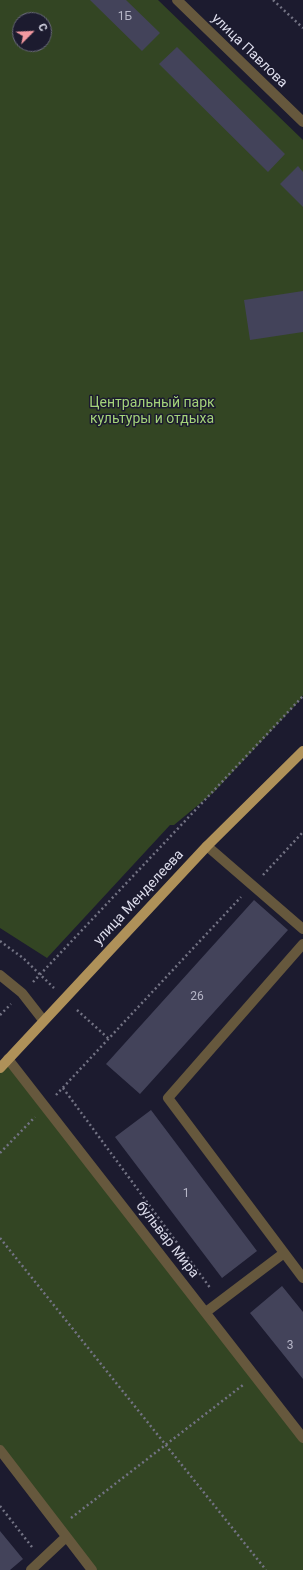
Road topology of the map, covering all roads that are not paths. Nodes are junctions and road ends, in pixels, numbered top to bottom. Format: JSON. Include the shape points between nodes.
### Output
{"nodes":[{"id":1,"x":176,"y":0,"type":"edge"},
{"id":2,"x":303,"y":122,"type":"edge"},
{"id":3,"x":303,"y":751,"type":"edge"},
{"id":4,"x":207,"y":846,"type":"junction"},
{"id":5,"x":303,"y":929,"type":"edge"},
{"id":6,"x":303,"y":944,"type":"edge"},
{"id":7,"x":0,"y":975,"type":"edge"},
{"id":8,"x":43,"y":1020,"type":"junction"},
{"id":9,"x":8,"y":1059,"type":"junction"},
{"id":10,"x":0,"y":1068,"type":"edge"},
{"id":11,"x":284,"y":1253,"type":"junction"},
{"id":12,"x":303,"y":1278,"type":"edge"},
{"id":13,"x":206,"y":1312,"type":"junction"},
{"id":14,"x":303,"y":1438,"type":"edge"},
{"id":15,"x":0,"y":1450,"type":"edge"},
{"id":16,"x":66,"y":1537,"type":"junction"},
{"id":17,"x":31,"y":1570,"type":"edge"},
{"id":18,"x":92,"y":1570,"type":"edge"}],
"edges":[{"from":1,"to":2,"type":"street","name":"улица Павлова"},
{"from":3,"to":4,"type":"main road","name":"улица Менделеева"},
{"from":4,"to":5,"type":"street"},
{"from":4,"to":8,"type":"main road","name":"улица Менделеева"},
{"from":6,"to":11,"type":"street","via":[[168,1098]]},
{"from":7,"to":8,"type":"street","via":[[22,993]]},
{"from":8,"to":9,"type":"main road","name":"улица Менделеева"},
{"from":9,"to":10,"type":"main road","name":"улица Менделеева"},
{"from":9,"to":13,"type":"street","name":"бульвар Мира"},
{"from":11,"to":12,"type":"street"},
{"from":11,"to":13,"type":"street"},
{"from":13,"to":14,"type":"street","name":"бульвар Мира"},
{"from":15,"to":16,"type":"street"},
{"from":16,"to":17,"type":"street"},
{"from":16,"to":18,"type":"street"}]}
